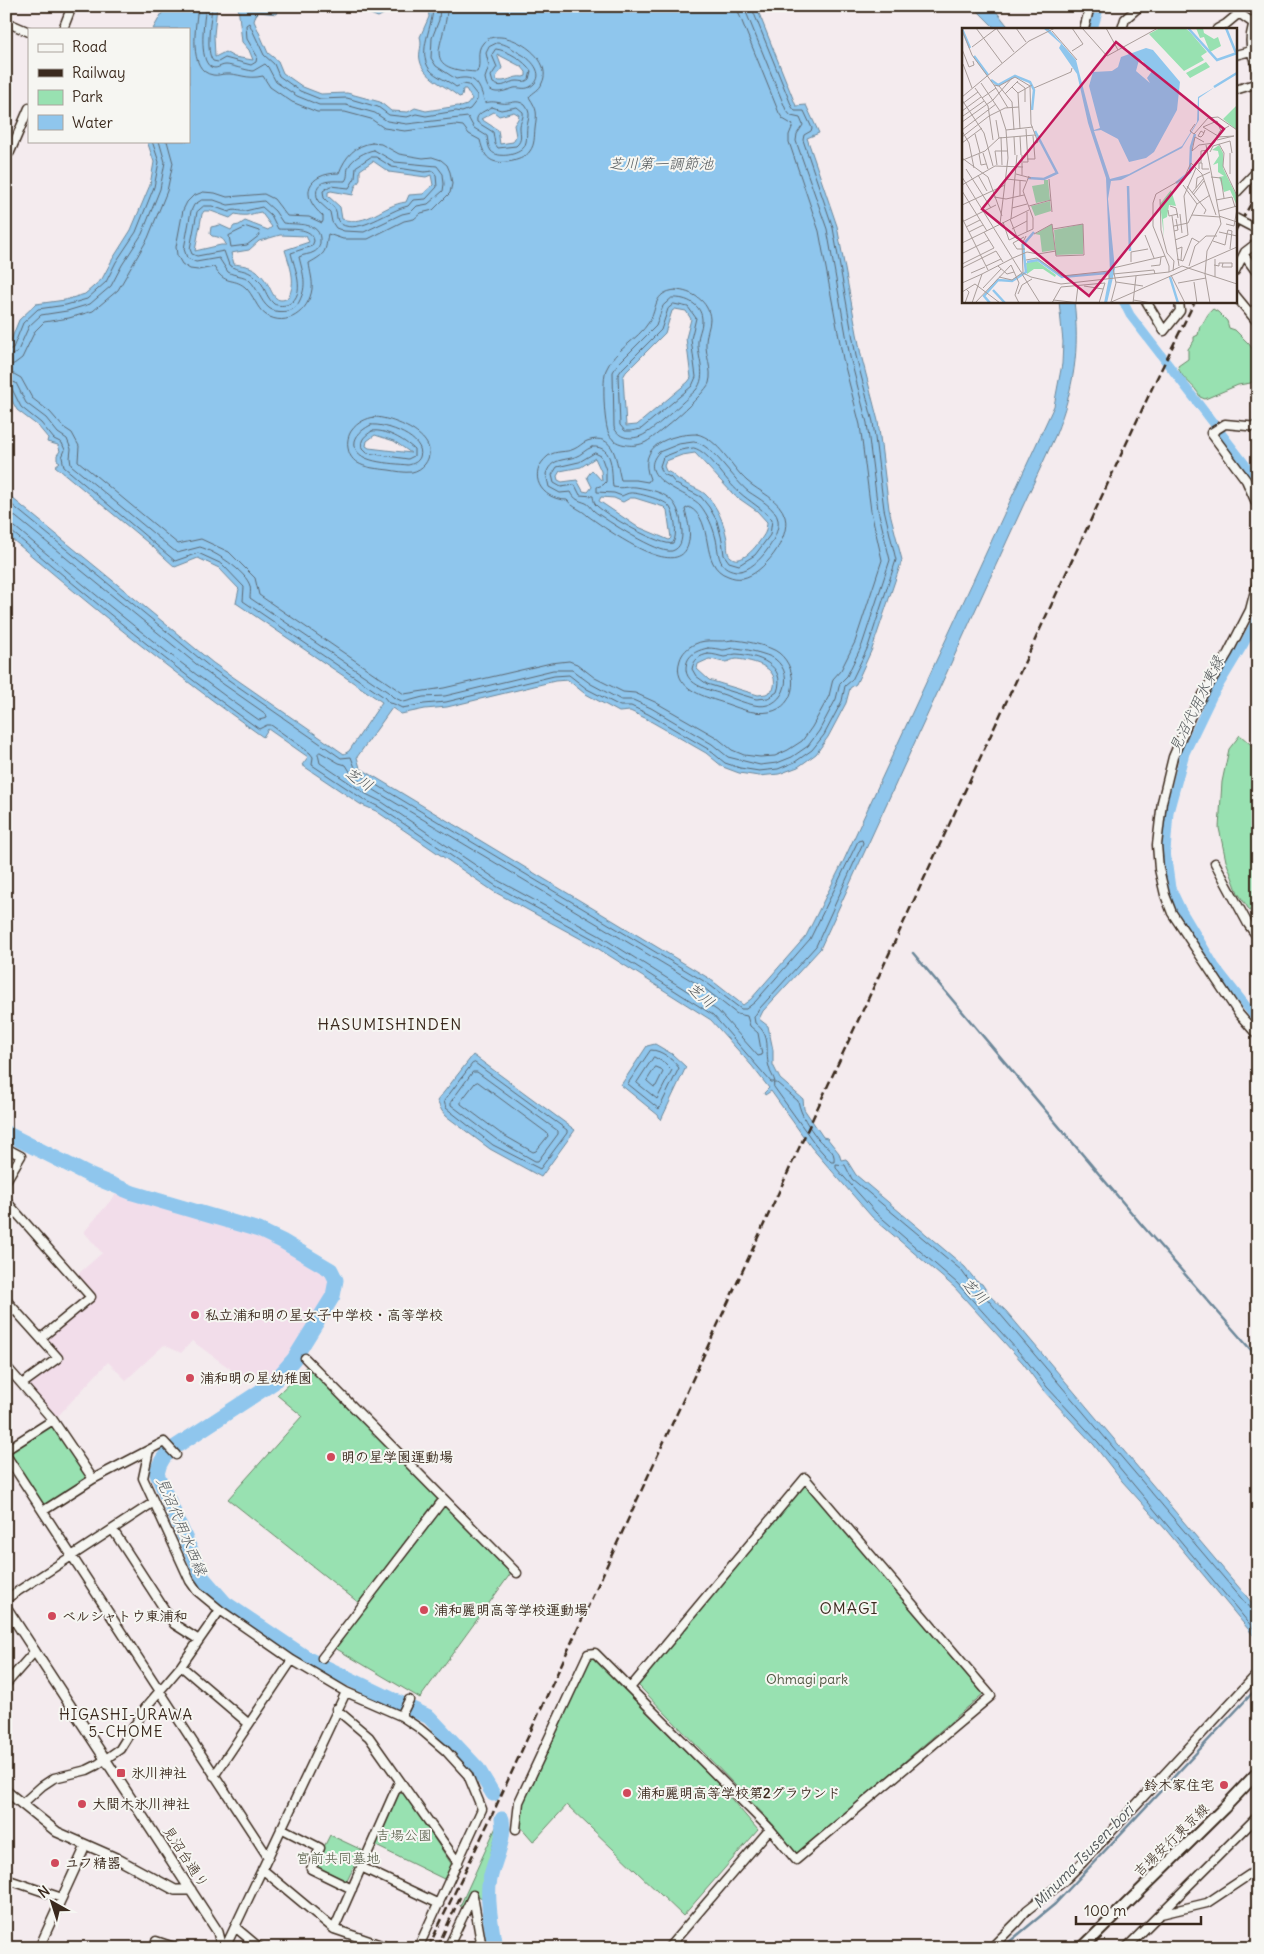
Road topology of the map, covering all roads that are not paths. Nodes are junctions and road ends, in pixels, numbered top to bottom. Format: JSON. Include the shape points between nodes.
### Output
{"nodes":[{"id":1,"x":72,"y":6,"type":"edge"},
{"id":2,"x":1090,"y":6,"type":"edge"},
{"id":3,"x":1140,"y":6,"type":"edge"},
{"id":4,"x":1229,"y":6,"type":"edge"},
{"id":5,"x":1238,"y":14,"type":"junction"},
{"id":6,"x":1258,"y":15,"type":"edge"},
{"id":7,"x":6,"y":22,"type":"edge"},
{"id":8,"x":1253,"y":23,"type":"junction"},
{"id":9,"x":63,"y":28,"type":"edge"},
{"id":10,"x":1084,"y":28,"type":"edge"},
{"id":11,"x":1122,"y":28,"type":"edge"},
{"id":12,"x":1219,"y":28,"type":"edge"},
{"id":13,"x":28,"y":32,"type":"edge"},
{"id":14,"x":1251,"y":50,"type":"junction"},
{"id":15,"x":1236,"y":55,"type":"edge"},
{"id":16,"x":1258,"y":70,"type":"edge"},
{"id":17,"x":1258,"y":83,"type":"edge"},
{"id":18,"x":1236,"y":90,"type":"edge"},
{"id":19,"x":28,"y":110,"type":"edge"},
{"id":20,"x":6,"y":152,"type":"edge"},
{"id":21,"x":1258,"y":170,"type":"edge"},
{"id":22,"x":1236,"y":193,"type":"edge"},
{"id":23,"x":1236,"y":219,"type":"edge"},
{"id":24,"x":1258,"y":230,"type":"edge"},
{"id":25,"x":1258,"y":242,"type":"edge"},
{"id":26,"x":1244,"y":255,"type":"junction"},
{"id":27,"x":1236,"y":269,"type":"edge"},
{"id":28,"x":1258,"y":274,"type":"edge"},
{"id":29,"x":1236,"y":296,"type":"edge"},
{"id":30,"x":1147,"y":302,"type":"edge"},
{"id":31,"x":1179,"y":302,"type":"edge"},
{"id":32,"x":1258,"y":307,"type":"edge"},
{"id":33,"x":1250,"y":313,"type":"junction"},
{"id":34,"x":1258,"y":323,"type":"edge"},
{"id":35,"x":1258,"y":427,"type":"edge"},
{"id":36,"x":1258,"y":506,"type":"edge"},
{"id":37,"x":1258,"y":579,"type":"edge"},
{"id":38,"x":1215,"y":863,"type":"dead end"},
{"id":39,"x":1258,"y":938,"type":"edge"},
{"id":40,"x":1258,"y":1036,"type":"edge"},
{"id":41,"x":6,"y":1148,"type":"edge"},
{"id":42,"x":6,"y":1181,"type":"edge"},
{"id":43,"x":6,"y":1200,"type":"edge"},
{"id":44,"x":6,"y":1300,"type":"edge"},
{"id":45,"x":14,"y":1309,"type":"junction"},
{"id":46,"x":6,"y":1316,"type":"edge"},
{"id":47,"x":41,"y":1338,"type":"junction"},
{"id":48,"x":305,"y":1358,"type":"dead end"},
{"id":49,"x":6,"y":1366,"type":"edge"},
{"id":50,"x":22,"y":1384,"type":"junction"},
{"id":51,"x":53,"y":1420,"type":"junction"},
{"id":52,"x":6,"y":1450,"type":"edge"},
{"id":53,"x":150,"y":1450,"type":"junction"},
{"id":54,"x":6,"y":1455,"type":"edge"},
{"id":55,"x":176,"y":1455,"type":"dead end"},
{"id":56,"x":93,"y":1479,"type":"junction"},
{"id":57,"x":444,"y":1499,"type":"junction"},
{"id":58,"x":154,"y":1502,"type":"junction"},
{"id":59,"x":43,"y":1511,"type":"junction"},
{"id":60,"x":113,"y":1530,"type":"junction"},
{"id":61,"x":73,"y":1556,"type":"junction"},
{"id":62,"x":517,"y":1573,"type":"dead end"},
{"id":63,"x":6,"y":1599,"type":"edge"},
{"id":64,"x":6,"y":1607,"type":"edge"},
{"id":65,"x":220,"y":1610,"type":"junction"},
{"id":66,"x":199,"y":1640,"type":"junction"},
{"id":67,"x":35,"y":1651,"type":"junction"},
{"id":68,"x":322,"y":1658,"type":"dead end"},
{"id":69,"x":292,"y":1660,"type":"junction"},
{"id":70,"x":181,"y":1666,"type":"junction"},
{"id":71,"x":1258,"y":1673,"type":"edge"},
{"id":72,"x":6,"y":1684,"type":"edge"},
{"id":73,"x":630,"y":1688,"type":"junction"},
{"id":74,"x":160,"y":1692,"type":"junction"},
{"id":75,"x":346,"y":1692,"type":"junction"},
{"id":76,"x":409,"y":1700,"type":"dead end"},
{"id":77,"x":336,"y":1709,"type":"junction"},
{"id":78,"x":401,"y":1716,"type":"junction"},
{"id":79,"x":249,"y":1724,"type":"junction"},
{"id":80,"x":106,"y":1760,"type":"junction"},
{"id":81,"x":1258,"y":1772,"type":"edge"},
{"id":82,"x":214,"y":1776,"type":"junction"},
{"id":83,"x":400,"y":1782,"type":"junction"},
{"id":84,"x":6,"y":1791,"type":"edge"},
{"id":85,"x":22,"y":1804,"type":"junction"},
{"id":86,"x":1258,"y":1816,"type":"edge"},
{"id":87,"x":281,"y":1828,"type":"junction"},
{"id":88,"x":516,"y":1829,"type":"dead end"},
{"id":89,"x":770,"y":1829,"type":"junction"},
{"id":90,"x":86,"y":1845,"type":"junction"},
{"id":91,"x":268,"y":1857,"type":"junction"},
{"id":92,"x":458,"y":1863,"type":"junction"},
{"id":93,"x":361,"y":1867,"type":"junction"},
{"id":94,"x":262,"y":1869,"type":"junction"},
{"id":95,"x":1258,"y":1869,"type":"edge"},
{"id":96,"x":6,"y":1879,"type":"edge"},
{"id":97,"x":352,"y":1889,"type":"junction"},
{"id":98,"x":191,"y":1890,"type":"junction"},
{"id":99,"x":62,"y":1898,"type":"junction"},
{"id":100,"x":439,"y":1904,"type":"junction"},
{"id":101,"x":1159,"y":1914,"type":"junction"},
{"id":102,"x":235,"y":1927,"type":"junction"},
{"id":103,"x":334,"y":1929,"type":"junction"},
{"id":104,"x":39,"y":1948,"type":"edge"},
{"id":105,"x":154,"y":1948,"type":"edge"},
{"id":106,"x":177,"y":1948,"type":"edge"},
{"id":107,"x":224,"y":1948,"type":"edge"},
{"id":108,"x":260,"y":1948,"type":"edge"},
{"id":109,"x":390,"y":1948,"type":"edge"},
{"id":110,"x":418,"y":1948,"type":"edge"},
{"id":111,"x":448,"y":1948,"type":"edge"},
{"id":112,"x":482,"y":1948,"type":"edge"},
{"id":113,"x":668,"y":1948,"type":"edge"},
{"id":114,"x":991,"y":1948,"type":"edge"},
{"id":115,"x":1082,"y":1948,"type":"edge"},
{"id":116,"x":1126,"y":1948,"type":"edge"}],
"edges":[{"from":1,"to":9,"type":"street"},
{"from":2,"to":10,"type":"street"},
{"from":3,"to":11,"type":"street"},
{"from":4,"to":5,"type":"street"},
{"from":5,"to":8,"type":"street"},
{"from":5,"to":12,"type":"street"},
{"from":6,"to":8,"type":"street"},
{"from":7,"to":13,"type":"street"},
{"from":8,"to":14,"type":"street"},
{"from":14,"to":15,"type":"street"},
{"from":14,"to":16,"type":"street"},
{"from":17,"to":18,"type":"street"},
{"from":19,"to":20,"type":"street","via":[[10,152]]},
{"from":21,"to":22,"type":"street"},
{"from":23,"to":24,"type":"street","bridge":true},
{"from":25,"to":26,"type":"street"},
{"from":26,"to":27,"type":"street"},
{"from":26,"to":28,"type":"street"},
{"from":29,"to":33,"type":"street"},
{"from":30,"to":31,"type":"street","via":[[1164,331],[1180,311]]},
{"from":32,"to":33,"type":"street"},
{"from":33,"to":34,"type":"street"},
{"from":35,"to":36,"type":"street","via":[[1222,424],[1211,433],[1246,480]]},
{"from":37,"to":40,"type":"street","via":[[1250,610],[1192,713],[1173,757],[1162,802],[1157,846],[1159,869],[1172,913]]},
{"from":38,"to":39,"type":"street"},
{"from":41,"to":42,"type":"street","via":[[21,1156]]},
{"from":43,"to":47,"type":"street","via":[[91,1297]]},
{"from":44,"to":45,"type":"street"},
{"from":45,"to":46,"type":"street"},
{"from":45,"to":47,"type":"street"},
{"from":47,"to":50,"type":"street","via":[[58,1358]]},
{"from":48,"to":57,"type":"street"},
{"from":49,"to":50,"type":"street"},
{"from":50,"to":51,"type":"street"},
{"from":51,"to":52,"type":"street"},
{"from":51,"to":56,"type":"street"},
{"from":53,"to":55,"type":"street","via":[[164,1442]]},
{"from":53,"to":56,"type":"street"},
{"from":53,"to":58,"type":"street","via":[[143,1478]]},
{"from":54,"to":59,"type":"street"},
{"from":56,"to":59,"type":"street"},
{"from":57,"to":62,"type":"street"},
{"from":57,"to":68,"type":"street"},
{"from":58,"to":60,"type":"street"},
{"from":58,"to":65,"type":"street","via":[[190,1580],[197,1591]]},
{"from":59,"to":61,"type":"street"},
{"from":60,"to":61,"type":"street"},
{"from":60,"to":66,"type":"street","via":[[174,1624]]},
{"from":61,"to":63,"type":"street"},
{"from":61,"to":74,"type":"street"},
{"from":64,"to":67,"type":"street","name":"見沼台通り"},
{"from":65,"to":66,"type":"street"},
{"from":65,"to":69,"type":"street"},
{"from":66,"to":70,"type":"street"},
{"from":67,"to":72,"type":"street"},
{"from":67,"to":80,"type":"street","name":"見沼台通り"},
{"from":69,"to":75,"type":"street"},
{"from":69,"to":79,"type":"street"},
{"from":70,"to":74,"type":"street"},
{"from":70,"to":79,"type":"street"},
{"from":71,"to":114,"type":"street","via":[[1083,1862],[1027,1910]]},
{"from":73,"to":88,"type":"street","via":[[595,1653],[588,1654],[519,1802]]},
{"from":73,"to":89,"type":"street"},
{"from":73,"to":89,"type":"street","via":[[805,1478],[991,1696],[796,1860]]},
{"from":74,"to":80,"type":"street","via":[[146,1707],[120,1750]]},
{"from":74,"to":82,"type":"street"},
{"from":75,"to":77,"type":"street"},
{"from":75,"to":78,"type":"street"},
{"from":76,"to":78,"type":"street"},
{"from":77,"to":83,"type":"street","via":[[369,1737]]},
{"from":77,"to":87,"type":"street"},
{"from":78,"to":92,"type":"street","via":[[446,1751],[468,1775],[482,1808]]},
{"from":79,"to":82,"type":"street"},
{"from":80,"to":85,"type":"street","via":[[87,1770],[54,1778]]},
{"from":80,"to":98,"type":"street","name":"見沼台通り"},
{"from":81,"to":115,"type":"main road","name":"吉場安行東京線"},
{"from":82,"to":91,"type":"street"},
{"from":83,"to":92,"type":"street"},
{"from":83,"to":93,"type":"street"},
{"from":84,"to":85,"type":"street"},
{"from":85,"to":90,"type":"street","via":[[57,1832]]},
{"from":86,"to":101,"type":"street"},
{"from":87,"to":91,"type":"street"},
{"from":87,"to":97,"type":"street","via":[[320,1848],[311,1869]]},
{"from":89,"to":113,"type":"street"},
{"from":90,"to":98,"type":"street","via":[[175,1890]]},
{"from":90,"to":99,"type":"street"},
{"from":91,"to":94,"type":"street"},
{"from":92,"to":100,"type":"street"},
{"from":93,"to":97,"type":"street"},
{"from":93,"to":100,"type":"street"},
{"from":94,"to":102,"type":"street"},
{"from":94,"to":103,"type":"street"},
{"from":95,"to":101,"type":"street","via":[[1207,1902]]},
{"from":96,"to":99,"type":"street"},
{"from":97,"to":103,"type":"street"},
{"from":98,"to":107,"type":"street","name":"見沼台通り","via":[[218,1932]]},
{"from":99,"to":104,"type":"street"},
{"from":100,"to":110,"type":"street"},
{"from":101,"to":116,"type":"street"},
{"from":102,"to":107,"type":"street"},
{"from":102,"to":108,"type":"street"},
{"from":103,"to":109,"type":"street"},
{"from":105,"to":106,"type":"street","via":[[156,1941]]},
{"from":111,"to":112,"type":"street","via":[[473,1895]]}]}
